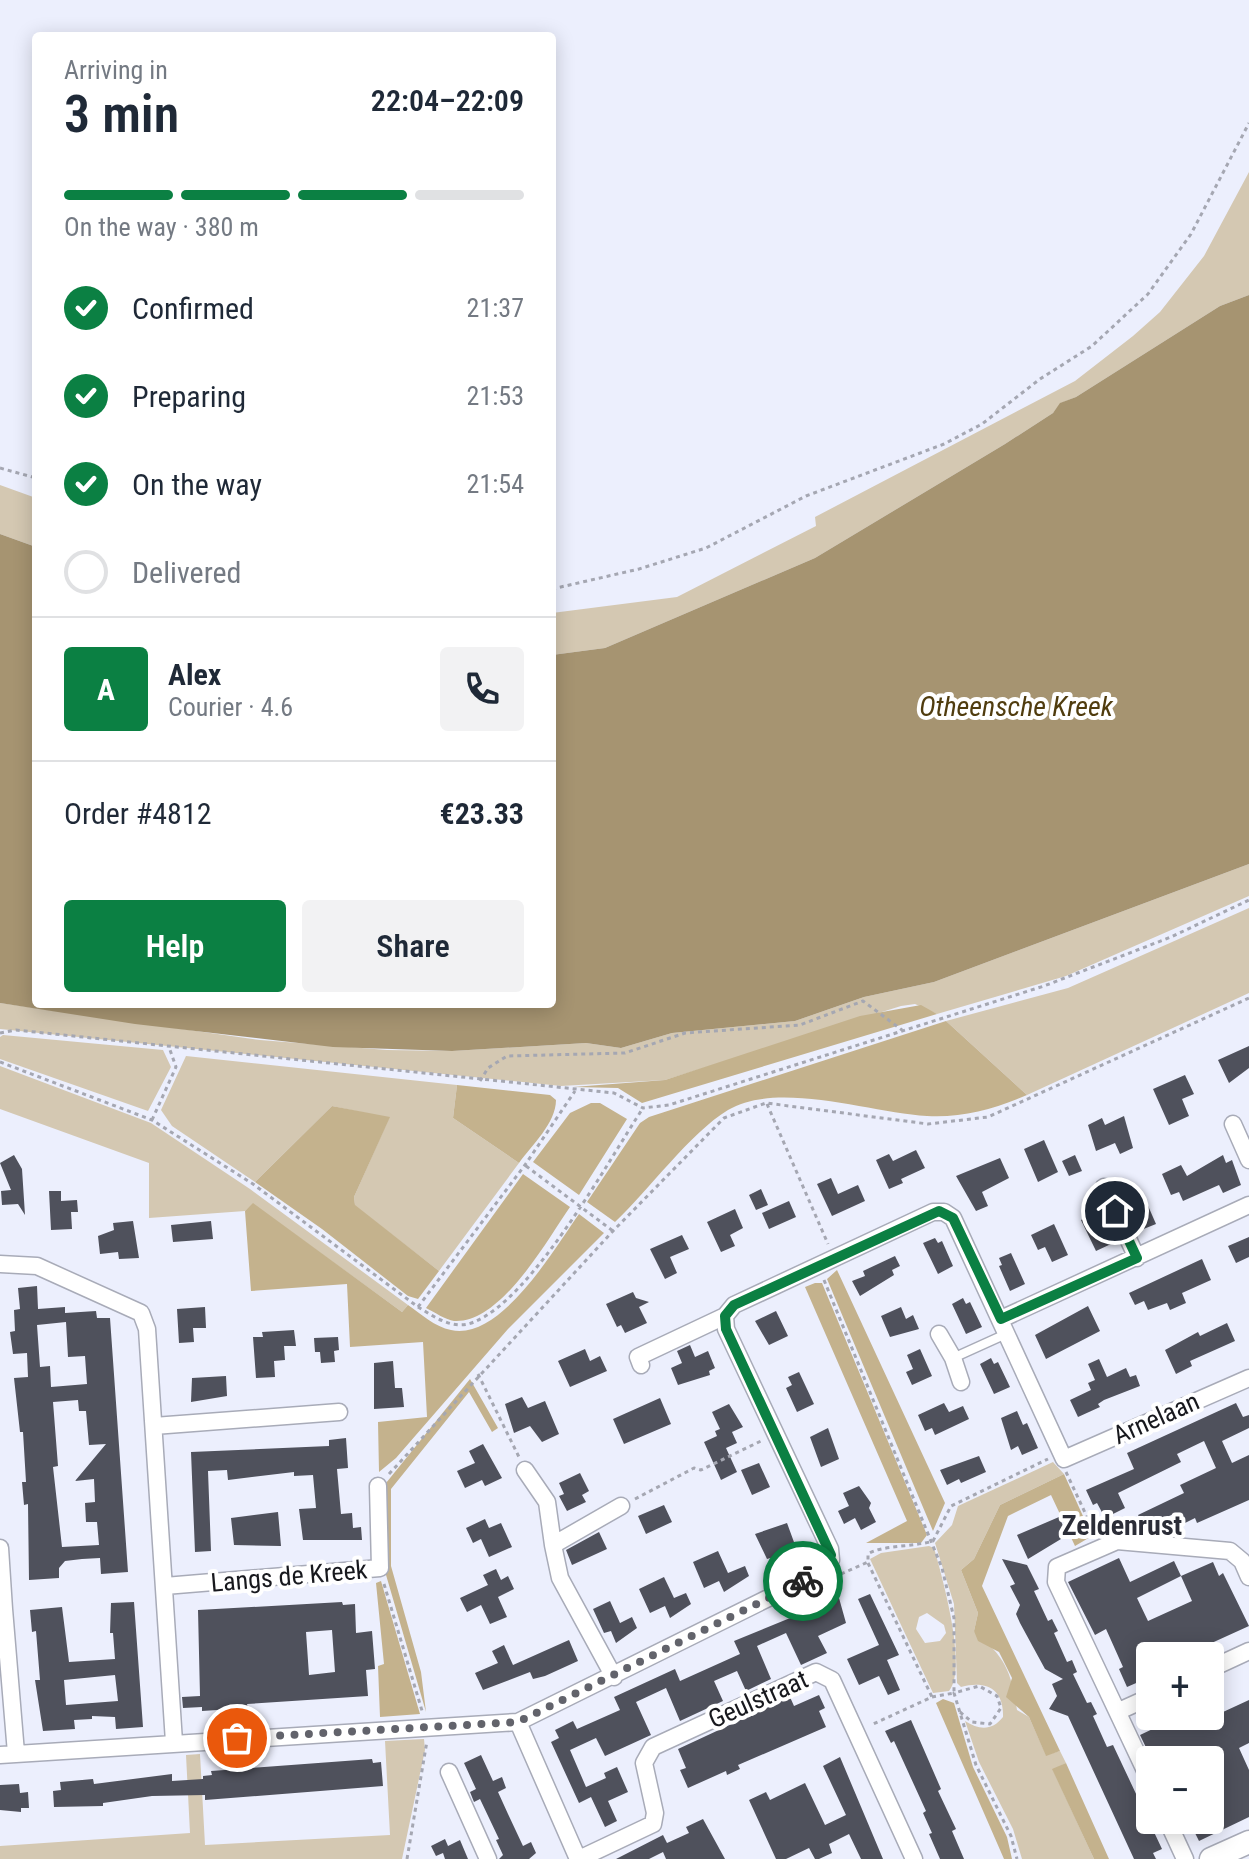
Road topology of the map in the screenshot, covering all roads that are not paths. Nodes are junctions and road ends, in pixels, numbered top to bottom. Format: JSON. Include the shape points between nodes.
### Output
{"nodes":[{"id":1,"x":1233,"y":1124,"type":"dead end"},
{"id":2,"x":1249,"y":1160,"type":"edge"},
{"id":3,"x":1104,"y":1187,"type":"dead end"},
{"id":4,"x":1249,"y":1205,"type":"edge"},
{"id":5,"x":1137,"y":1258,"type":"junction"},
{"id":6,"x":0,"y":1264,"type":"edge"},
{"id":7,"x":725,"y":1316,"type":"junction"},
{"id":8,"x":1004,"y":1326,"type":"junction"},
{"id":9,"x":939,"y":1334,"type":"dead end"},
{"id":10,"x":953,"y":1358,"type":"junction"},
{"id":11,"x":641,"y":1365,"type":"dead end"},
{"id":12,"x":1249,"y":1378,"type":"edge"},
{"id":13,"x":961,"y":1382,"type":"dead end"},
{"id":14,"x":339,"y":1412,"type":"dead end"},
{"id":15,"x":154,"y":1426,"type":"junction"},
{"id":16,"x":525,"y":1470,"type":"road end"},
{"id":17,"x":378,"y":1486,"type":"road end"},
{"id":18,"x":621,"y":1506,"type":"road end"},
{"id":19,"x":553,"y":1545,"type":"junction"},
{"id":20,"x":0,"y":1548,"type":"edge"},
{"id":21,"x":1249,"y":1577,"type":"edge"},
{"id":22,"x":165,"y":1586,"type":"junction"},
{"id":23,"x":2,"y":1609,"type":"edge"},
{"id":24,"x":1249,"y":1651,"type":"edge"},
{"id":25,"x":1224,"y":1663,"type":"edge"},
{"id":26,"x":614,"y":1677,"type":"junction"},
{"id":27,"x":1136,"y":1703,"type":"edge"},
{"id":28,"x":1119,"y":1711,"type":"junction"},
{"id":29,"x":518,"y":1722,"type":"junction"},
{"id":30,"x":174,"y":1742,"type":"junction"},
{"id":31,"x":1136,"y":1749,"type":"edge"},
{"id":32,"x":8,"y":1754,"type":"edge"},
{"id":33,"x":449,"y":1772,"type":"dead end"},
{"id":34,"x":1173,"y":1834,"type":"edge"},
{"id":35,"x":1249,"y":1842,"type":"edge"},
{"id":36,"x":488,"y":1859,"type":"edge"},
{"id":37,"x":578,"y":1859,"type":"edge"},
{"id":38,"x":914,"y":1859,"type":"edge"},
{"id":39,"x":1185,"y":1859,"type":"edge"},
{"id":40,"x":1211,"y":1859,"type":"edge"}],
"edges":[{"from":1,"to":2,"type":"street"},
{"from":3,"to":5,"type":"street"},
{"from":4,"to":5,"type":"street"},
{"from":5,"to":8,"type":"street"},
{"from":6,"to":15,"type":"street","via":[[37,1266],[141,1313],[147,1329]]},
{"from":7,"to":8,"type":"street","via":[[734,1305],[933,1212],[944,1212],[953,1218]]},
{"from":7,"to":11,"type":"street","via":[[638,1357]]},
{"from":7,"to":26,"type":"street","via":[[726,1329],[831,1560],[820,1573]]},
{"from":8,"to":10,"type":"lane"},
{"from":8,"to":12,"type":"street","name":"Arnelaan","via":[[1062,1456]]},
{"from":9,"to":10,"type":"street"},
{"from":10,"to":13,"type":"street"},
{"from":14,"to":15,"type":"street"},
{"from":15,"to":22,"type":"street"},
{"from":16,"to":19,"type":"street","via":[[547,1502]]},
{"from":17,"to":22,"type":"street","name":"Langs de Kreek","via":[[380,1568]]},
{"from":18,"to":19,"type":"street"},
{"from":19,"to":26,"type":"street","via":[[560,1578]]},
{"from":20,"to":23,"type":"street"},
{"from":21,"to":28,"type":"street","via":[[1230,1551],[1117,1541],[1057,1567],[1056,1582]]},
{"from":22,"to":30,"type":"street"},
{"from":23,"to":32,"type":"street"},
{"from":24,"to":25,"type":"street"},
{"from":26,"to":29,"type":"street"},
{"from":27,"to":28,"type":"street"},
{"from":28,"to":31,"type":"street"},
{"from":29,"to":30,"type":"street"},
{"from":29,"to":37,"type":"street"},
{"from":30,"to":32,"type":"street"},
{"from":33,"to":36,"type":"street"},
{"from":34,"to":39,"type":"street"},
{"from":35,"to":40,"type":"street"},
{"from":37,"to":38,"type":"street","name":"Geulstraat","via":[[653,1824],[644,1763],[653,1747],[810,1673],[832,1680]]}]}
